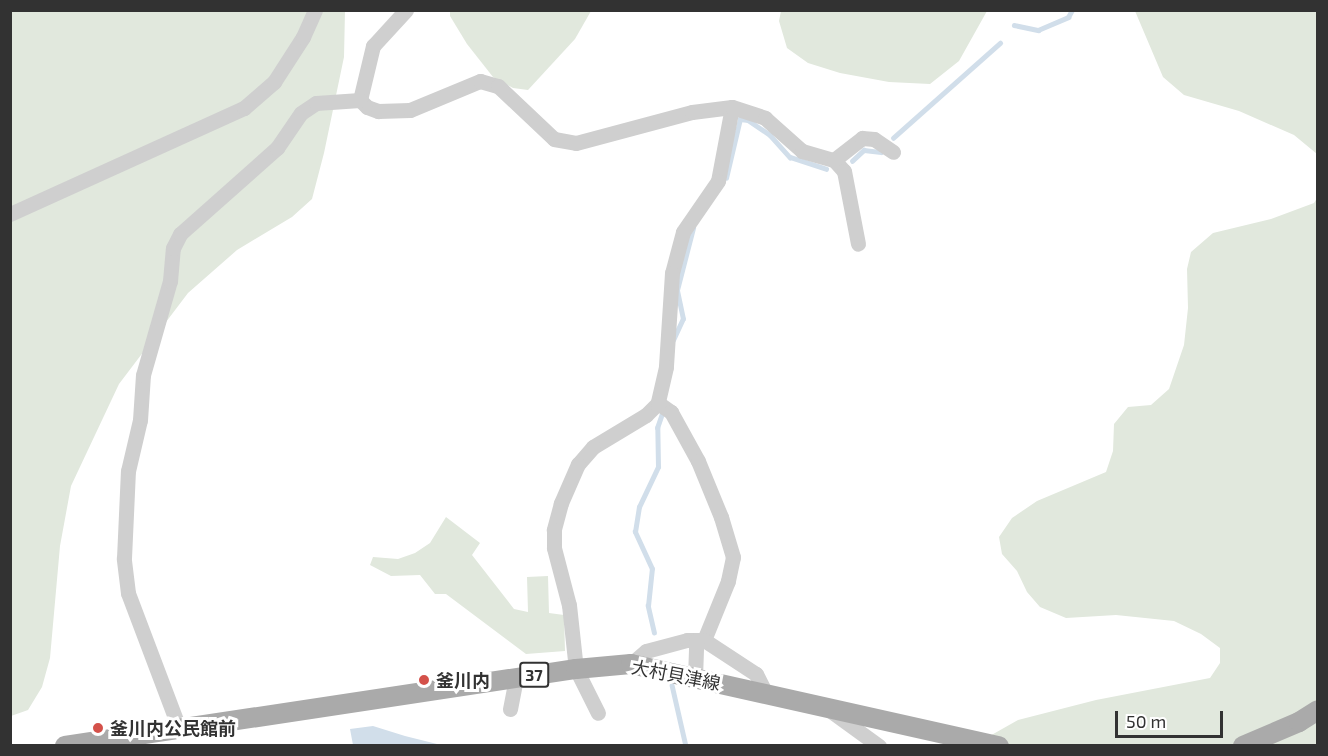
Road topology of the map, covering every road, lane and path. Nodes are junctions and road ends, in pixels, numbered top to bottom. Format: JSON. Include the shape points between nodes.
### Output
{"nodes":[{"id":1,"x":315,"y":10,"type":"edge"},
{"id":2,"x":406,"y":10,"type":"edge"},
{"id":3,"x":360,"y":100,"type":"junction"},
{"id":4,"x":732,"y":107,"type":"junction"},
{"id":5,"x":893,"y":152,"type":"dead end"},
{"id":6,"x":834,"y":160,"type":"junction"},
{"id":7,"x":10,"y":214,"type":"edge"},
{"id":8,"x":858,"y":244,"type":"dead end"},
{"id":9,"x":664,"y":407,"type":"junction"},
{"id":10,"x":700,"y":640,"type":"junction"},
{"id":11,"x":631,"y":664,"type":"junction"},
{"id":12,"x":576,"y":669,"type":"junction"},
{"id":13,"x":516,"y":678,"type":"junction"},
{"id":14,"x":695,"y":678,"type":"junction"},
{"id":15,"x":765,"y":692,"type":"junction"},
{"id":16,"x":826,"y":707,"type":"junction"},
{"id":17,"x":510,"y":709,"type":"dead end"},
{"id":18,"x":1317,"y":710,"type":"edge"},
{"id":19,"x":598,"y":713,"type":"dead end"},
{"id":20,"x":179,"y":728,"type":"junction"},
{"id":21,"x":64,"y":746,"type":"edge"},
{"id":22,"x":879,"y":746,"type":"edge"},
{"id":23,"x":999,"y":746,"type":"edge"},
{"id":24,"x":1243,"y":746,"type":"edge"}],
"edges":[{"from":1,"to":7,"type":"street","via":[[274,82],[244,108]]},
{"from":2,"to":3,"type":"street","via":[[373,46]]},
{"from":3,"to":4,"type":"street","via":[[378,111],[410,110],[480,81],[498,86],[554,139],[576,143],[692,112]]},
{"from":3,"to":20,"type":"street","via":[[316,103],[301,113],[277,148],[180,234],[173,248],[170,281],[143,375],[140,420],[128,471],[124,558],[128,593]]},
{"from":4,"to":6,"type":"street","via":[[765,118],[802,151]]},
{"from":4,"to":9,"type":"street","via":[[718,181],[683,232],[672,273]]},
{"from":5,"to":6,"type":"street","via":[[874,139],[862,138]]},
{"from":6,"to":8,"type":"street","via":[[844,171]]},
{"from":9,"to":10,"type":"street","via":[[698,461],[733,557],[728,581]]},
{"from":9,"to":12,"type":"street","via":[[593,447],[578,464],[561,503],[554,548],[569,605]]},
{"from":10,"to":11,"type":"street","via":[[646,651]]},
{"from":10,"to":14,"type":"street"},
{"from":10,"to":15,"type":"street","via":[[756,674]]},
{"from":11,"to":12,"type":"main road","name":"大村貝津線","number":"37"},
{"from":11,"to":14,"type":"main road","name":"大村貝津線","number":"37"},
{"from":12,"to":13,"type":"main road","name":"大村貝津線","number":"37"},
{"from":12,"to":19,"type":"street"},
{"from":13,"to":17,"type":"street"},
{"from":13,"to":20,"type":"main road","name":"大村貝津線","number":"37"},
{"from":14,"to":15,"type":"main road","name":"大村貝津線","number":"37"},
{"from":15,"to":16,"type":"main road","name":"大村貝津線","number":"37"},
{"from":16,"to":22,"type":"street"},
{"from":16,"to":23,"type":"main road","name":"大村貝津線","number":"37"},
{"from":18,"to":24,"type":"main road"},
{"from":20,"to":21,"type":"main road","name":"大村貝津線","number":"37"}]}
